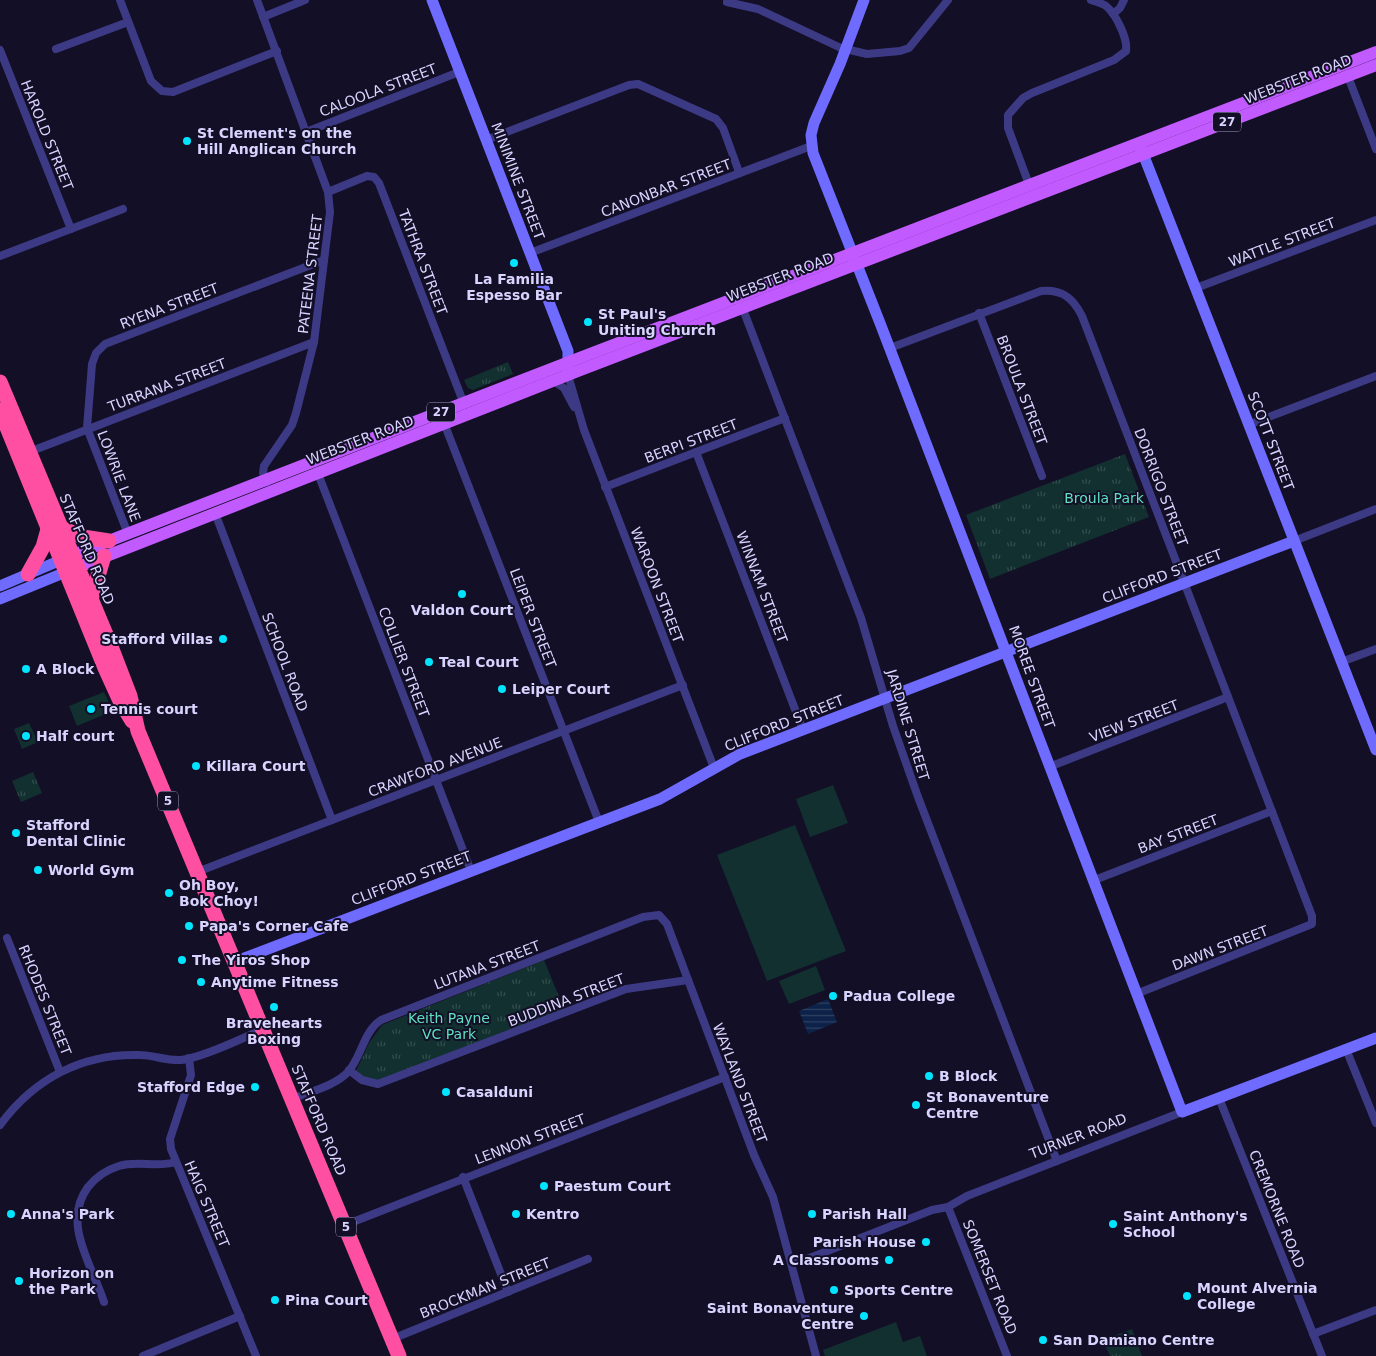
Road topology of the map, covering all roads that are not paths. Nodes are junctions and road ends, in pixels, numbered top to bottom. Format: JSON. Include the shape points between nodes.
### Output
{"nodes":[{"id":1,"x":120,"y":0,"type":"edge"},
{"id":2,"x":256,"y":0,"type":"edge"},
{"id":3,"x":305,"y":0,"type":"edge"},
{"id":4,"x":432,"y":0,"type":"edge"},
{"id":5,"x":864,"y":0,"type":"edge"},
{"id":6,"x":948,"y":0,"type":"edge"},
{"id":7,"x":1091,"y":0,"type":"edge"},
{"id":8,"x":1124,"y":0,"type":"edge"},
{"id":9,"x":728,"y":2,"type":"dead end"},
{"id":10,"x":1113,"y":14,"type":"junction"},
{"id":11,"x":263,"y":17,"type":"junction"},
{"id":12,"x":128,"y":22,"type":"junction"},
{"id":13,"x":56,"y":49,"type":"dead end"},
{"id":14,"x":0,"y":50,"type":"edge"},
{"id":15,"x":846,"y":50,"type":"junction"},
{"id":16,"x":277,"y":51,"type":"junction"},
{"id":17,"x":1376,"y":52,"type":"edge"},
{"id":18,"x":1376,"y":65,"type":"edge"},
{"id":19,"x":1346,"y":70,"type":"junction"},
{"id":20,"x":459,"y":72,"type":"junction"},
{"id":21,"x":306,"y":132,"type":"junction"},
{"id":22,"x":486,"y":140,"type":"junction"},
{"id":23,"x":811,"y":146,"type":"junction"},
{"id":24,"x":1141,"y":148,"type":"junction"},
{"id":25,"x":1376,"y":149,"type":"edge"},
{"id":26,"x":739,"y":172,"type":"junction"},
{"id":27,"x":1031,"y":190,"type":"junction"},
{"id":28,"x":328,"y":192,"type":"junction"},
{"id":29,"x":123,"y":209,"type":"dead end"},
{"id":30,"x":1376,"y":220,"type":"edge"},
{"id":31,"x":71,"y":229,"type":"junction"},
{"id":32,"x":530,"y":254,"type":"junction"},
{"id":33,"x":0,"y":256,"type":"edge"},
{"id":34,"x":854,"y":259,"type":"junction"},
{"id":35,"x":324,"y":260,"type":"junction"},
{"id":36,"x":1196,"y":288,"type":"junction"},
{"id":37,"x":740,"y":302,"type":"junction"},
{"id":38,"x":979,"y":313,"type":"junction"},
{"id":39,"x":314,"y":342,"type":"junction"},
{"id":40,"x":890,"y":348,"type":"junction"},
{"id":41,"x":568,"y":368,"type":"junction"},
{"id":42,"x":1376,"y":376,"type":"edge"},
{"id":43,"x":553,"y":381,"type":"junction"},
{"id":44,"x":0,"y":382,"type":"edge"},
{"id":45,"x":464,"y":404,"type":"junction"},
{"id":46,"x":0,"y":410,"type":"edge"},
{"id":47,"x":577,"y":411,"type":"junction"},
{"id":48,"x":785,"y":418,"type":"junction"},
{"id":49,"x":444,"y":423,"type":"junction"},
{"id":50,"x":1248,"y":425,"type":"junction"},
{"id":51,"x":87,"y":428,"type":"junction"},
{"id":52,"x":29,"y":452,"type":"junction"},
{"id":53,"x":696,"y":452,"type":"junction"},
{"id":54,"x":315,"y":467,"type":"junction"},
{"id":55,"x":1042,"y":476,"type":"dead end"},
{"id":56,"x":268,"y":486,"type":"junction"},
{"id":57,"x":605,"y":487,"type":"junction"},
{"id":58,"x":1376,"y":509,"type":"edge"},
{"id":59,"x":215,"y":513,"type":"junction"},
{"id":60,"x":54,"y":529,"type":"junction"},
{"id":61,"x":128,"y":534,"type":"junction"},
{"id":62,"x":109,"y":541,"type":"junction"},
{"id":63,"x":1294,"y":541,"type":"junction"},
{"id":64,"x":104,"y":556,"type":"junction"},
{"id":65,"x":69,"y":564,"type":"junction"},
{"id":66,"x":28,"y":574,"type":"junction"},
{"id":67,"x":1185,"y":584,"type":"junction"},
{"id":68,"x":0,"y":586,"type":"edge"},
{"id":69,"x":0,"y":599,"type":"edge"},
{"id":70,"x":91,"y":599,"type":"junction"},
{"id":71,"x":1376,"y":649,"type":"edge"},
{"id":72,"x":1006,"y":652,"type":"junction"},
{"id":73,"x":1341,"y":662,"type":"junction"},
{"id":74,"x":683,"y":685,"type":"junction"},
{"id":75,"x":1228,"y":697,"type":"junction"},
{"id":76,"x":886,"y":699,"type":"junction"},
{"id":77,"x":803,"y":730,"type":"junction"},
{"id":78,"x":138,"y":731,"type":"junction"},
{"id":79,"x":564,"y":731,"type":"junction"},
{"id":80,"x":1376,"y":750,"type":"edge"},
{"id":81,"x":1049,"y":767,"type":"junction"},
{"id":82,"x":714,"y":768,"type":"junction"},
{"id":83,"x":436,"y":779,"type":"junction"},
{"id":84,"x":1272,"y":811,"type":"junction"},
{"id":85,"x":332,"y":820,"type":"junction"},
{"id":86,"x":599,"y":822,"type":"junction"},
{"id":87,"x":471,"y":871,"type":"junction"},
{"id":88,"x":197,"y":872,"type":"junction"},
{"id":89,"x":1092,"y":881,"type":"junction"},
{"id":90,"x":659,"y":915,"type":"joint"},
{"id":91,"x":1312,"y":924,"type":"joint"},
{"id":92,"x":7,"y":938,"type":"dead end"},
{"id":93,"x":234,"y":962,"type":"junction"},
{"id":94,"x":688,"y":980,"type":"junction"},
{"id":95,"x":1136,"y":994,"type":"junction"},
{"id":96,"x":263,"y":1029,"type":"junction"},
{"id":97,"x":1376,"y":1038,"type":"edge"},
{"id":98,"x":1346,"y":1049,"type":"junction"},
{"id":99,"x":189,"y":1058,"type":"junction"},
{"id":100,"x":349,"y":1070,"type":"junction"},
{"id":101,"x":60,"y":1072,"type":"junction"},
{"id":102,"x":725,"y":1077,"type":"junction"},
{"id":103,"x":1219,"y":1098,"type":"junction"},
{"id":104,"x":292,"y":1099,"type":"junction"},
{"id":105,"x":1182,"y":1112,"type":"junction"},
{"id":106,"x":1376,"y":1123,"type":"edge"},
{"id":107,"x":0,"y":1125,"type":"edge"},
{"id":108,"x":1057,"y":1161,"type":"junction"},
{"id":109,"x":176,"y":1162,"type":"junction"},
{"id":110,"x":463,"y":1178,"type":"junction"},
{"id":111,"x":948,"y":1207,"type":"junction"},
{"id":112,"x":345,"y":1225,"type":"junction"},
{"id":113,"x":588,"y":1258,"type":"dead end"},
{"id":114,"x":792,"y":1263,"type":"junction"},
{"id":115,"x":508,"y":1292,"type":"junction"},
{"id":116,"x":104,"y":1302,"type":"dead end"},
{"id":117,"x":1376,"y":1310,"type":"edge"},
{"id":118,"x":240,"y":1316,"type":"junction"},
{"id":119,"x":1313,"y":1334,"type":"junction"},
{"id":120,"x":392,"y":1339,"type":"junction"},
{"id":121,"x":144,"y":1356,"type":"edge"},
{"id":122,"x":256,"y":1356,"type":"edge"},
{"id":123,"x":399,"y":1356,"type":"edge"},
{"id":124,"x":816,"y":1356,"type":"edge"},
{"id":125,"x":1007,"y":1356,"type":"edge"},
{"id":126,"x":1322,"y":1356,"type":"edge"}],
"edges":[{"from":1,"to":12,"type":"street"},
{"from":2,"to":11,"type":"street","name":"PATEENA STREET"},
{"from":3,"to":11,"type":"street"},
{"from":4,"to":20,"type":"street","name":"MINIMINE STREET"},
{"from":5,"to":15,"type":"street"},
{"from":6,"to":15,"type":"street","via":[[917,41],[907,49],[867,54]]},
{"from":7,"to":10,"type":"street","via":[[1106,6]]},
{"from":8,"to":10,"type":"street"},
{"from":9,"to":15,"type":"street","via":[[758,9]]},
{"from":10,"to":27,"type":"street","via":[[1126,45],[1124,54],[1032,93],[1008,115],[1008,128]]},
{"from":11,"to":16,"type":"street","name":"PATEENA STREET"},
{"from":12,"to":13,"type":"street"},
{"from":12,"to":16,"type":"street","via":[[151,81],[162,91],[172,92]]},
{"from":14,"to":31,"type":"street","name":"HAROLD STREET"},
{"from":15,"to":23,"type":"street","via":[[814,123]]},
{"from":16,"to":21,"type":"street","name":"PATEENA STREET"},
{"from":17,"to":19,"type":"main road","name":"WEBSTER ROAD","number":"27"},
{"from":18,"to":19,"type":"main road","name":"WEBSTER ROAD","number":"27"},
{"from":19,"to":24,"type":"main road","name":"WEBSTER ROAD","number":"27"},
{"from":19,"to":25,"type":"street"},
{"from":20,"to":21,"type":"street","name":"CALOOLA STREET"},
{"from":20,"to":22,"type":"street","name":"MINIMINE STREET"},
{"from":21,"to":28,"type":"street","name":"PATEENA STREET"},
{"from":22,"to":26,"type":"street","via":[[638,84],[716,119]]},
{"from":22,"to":32,"type":"street","name":"MINIMINE STREET"},
{"from":23,"to":26,"type":"street","name":"CANONBAR STREET"},
{"from":23,"to":34,"type":"street","name":"MOREE STREET"},
{"from":24,"to":27,"type":"main road","name":"WEBSTER ROAD","number":"27"},
{"from":24,"to":36,"type":"street","name":"SCOTT STREET"},
{"from":26,"to":32,"type":"street","name":"CANONBAR STREET"},
{"from":27,"to":34,"type":"main road","name":"WEBSTER ROAD","number":"27"},
{"from":28,"to":35,"type":"street","name":"PATEENA STREET","via":[[330,212]]},
{"from":28,"to":45,"type":"street","name":"TATHRA STREET","via":[[367,176],[374,177],[379,183]]},
{"from":29,"to":31,"type":"street"},
{"from":30,"to":36,"type":"street","name":"WATTLE STREET"},
{"from":31,"to":33,"type":"street"},
{"from":32,"to":41,"type":"street","name":"MINIMINE STREET","via":[[568,351]]},
{"from":34,"to":37,"type":"main road","name":"WEBSTER ROAD","number":"27"},
{"from":34,"to":40,"type":"street","name":"MOREE STREET"},
{"from":35,"to":39,"type":"street","name":"PATEENA STREET"},
{"from":35,"to":51,"type":"street","name":"RYENA STREET","via":[[105,344],[96,353],[92,364]]},
{"from":36,"to":50,"type":"street","name":"SCOTT STREET"},
{"from":37,"to":41,"type":"main road","name":"WEBSTER ROAD","number":"27"},
{"from":37,"to":48,"type":"street","name":"JARDINE STREET"},
{"from":38,"to":40,"type":"street","name":"DORRIGO STREET"},
{"from":38,"to":55,"type":"street","name":"BROULA STREET"},
{"from":38,"to":67,"type":"street","name":"DORRIGO STREET","via":[[1041,291],[1058,291],[1072,300],[1082,316]]},
{"from":39,"to":51,"type":"street","name":"TURRANA STREET"},
{"from":39,"to":56,"type":"street","name":"PATEENA STREET","via":[[294,419],[263,470]]},
{"from":40,"to":72,"type":"street","name":"MOREE STREET"},
{"from":41,"to":43,"type":"main road","name":"WEBSTER ROAD","number":"27"},
{"from":41,"to":45,"type":"main road","name":"WEBSTER ROAD","number":"27"},
{"from":41,"to":47,"type":"street","name":"WAROON STREET"},
{"from":42,"to":50,"type":"street"},
{"from":43,"to":47,"type":"street","name":"WAROON STREET","via":[[564,388]]},
{"from":43,"to":49,"type":"main road","name":"WEBSTER ROAD","number":"27"},
{"from":44,"to":52,"type":"highway","name":"STAFFORD ROAD","number":"5"},
{"from":45,"to":54,"type":"main road","name":"WEBSTER ROAD","number":"27"},
{"from":46,"to":60,"type":"highway","name":"STAFFORD ROAD","number":"5"},
{"from":47,"to":57,"type":"street","name":"WAROON STREET"},
{"from":48,"to":53,"type":"street","name":"BERPI STREET"},
{"from":48,"to":76,"type":"street","name":"JARDINE STREET","via":[[861,618]]},
{"from":49,"to":54,"type":"main road","name":"WEBSTER ROAD","number":"27"},
{"from":49,"to":79,"type":"street","name":"LEIPER STREET"},
{"from":50,"to":63,"type":"street","name":"SCOTT STREET"},
{"from":51,"to":52,"type":"street","name":"TURRANA STREET"},
{"from":51,"to":61,"type":"street","name":"LOWRIE LANE"},
{"from":52,"to":60,"type":"highway","name":"STAFFORD ROAD","number":"5"},
{"from":53,"to":57,"type":"street","name":"BERPI STREET"},
{"from":53,"to":77,"type":"street","name":"WINNAM STREET"},
{"from":54,"to":56,"type":"main road","name":"WEBSTER ROAD","number":"27"},
{"from":54,"to":83,"type":"street","name":"COLLIER STREET"},
{"from":56,"to":59,"type":"main road","name":"WEBSTER ROAD","number":"27"},
{"from":56,"to":61,"type":"main road","name":"WEBSTER ROAD","number":"27"},
{"from":57,"to":74,"type":"street","name":"WAROON STREET"},
{"from":58,"to":63,"type":"street"},
{"from":59,"to":64,"type":"main road","name":"WEBSTER ROAD","number":"27"},
{"from":59,"to":85,"type":"street","name":"SCHOOL ROAD"},
{"from":60,"to":62,"type":"highway"},
{"from":60,"to":65,"type":"highway","name":"STAFFORD ROAD","number":"5"},
{"from":60,"to":66,"type":"highway"},
{"from":61,"to":62,"type":"main road","name":"WEBSTER ROAD","number":"27"},
{"from":62,"to":65,"type":"main road","name":"WEBSTER ROAD","number":"27"},
{"from":63,"to":67,"type":"street","name":"CLIFFORD STREET"},
{"from":63,"to":73,"type":"street","name":"SCOTT STREET"},
{"from":64,"to":65,"type":"main road","name":"WEBSTER ROAD","number":"27"},
{"from":64,"to":70,"type":"highway"},
{"from":65,"to":66,"type":"street","name":"WEBSTER ROAD"},
{"from":65,"to":69,"type":"street","name":"WEBSTER ROAD"},
{"from":65,"to":70,"type":"highway","name":"STAFFORD ROAD","number":"5"},
{"from":65,"to":78,"type":"highway","name":"STAFFORD ROAD","number":"5","via":[[120,702]]},
{"from":66,"to":68,"type":"street","name":"WEBSTER ROAD"},
{"from":67,"to":72,"type":"street","name":"CLIFFORD STREET"},
{"from":67,"to":75,"type":"street","name":"DORRIGO STREET"},
{"from":70,"to":78,"type":"highway","name":"STAFFORD ROAD","number":"5","via":[[130,696]]},
{"from":71,"to":73,"type":"street"},
{"from":72,"to":76,"type":"street","name":"CLIFFORD STREET"},
{"from":72,"to":81,"type":"street","name":"MOREE STREET"},
{"from":73,"to":80,"type":"street","name":"SCOTT STREET"},
{"from":74,"to":79,"type":"street","name":"CRAWFORD AVENUE"},
{"from":74,"to":82,"type":"street","name":"WAROON STREET"},
{"from":75,"to":81,"type":"street","name":"VIEW STREET"},
{"from":75,"to":84,"type":"street","name":"DORRIGO STREET"},
{"from":76,"to":77,"type":"street","name":"CLIFFORD STREET"},
{"from":76,"to":108,"type":"street","name":"JARDINE STREET","via":[[918,797]]},
{"from":77,"to":82,"type":"street","name":"CLIFFORD STREET","via":[[740,754]]},
{"from":78,"to":88,"type":"highway","name":"STAFFORD ROAD","number":"5"},
{"from":79,"to":83,"type":"street","name":"CRAWFORD AVENUE"},
{"from":79,"to":86,"type":"street","name":"LEIPER STREET"},
{"from":81,"to":89,"type":"street","name":"MOREE STREET"},
{"from":82,"to":86,"type":"street","name":"CLIFFORD STREET","via":[[674,792]]},
{"from":83,"to":85,"type":"street","name":"CRAWFORD AVENUE"},
{"from":83,"to":87,"type":"street","name":"COLLIER STREET"},
{"from":84,"to":89,"type":"street","name":"BAY STREET"},
{"from":84,"to":91,"type":"street","name":"DORRIGO STREET","via":[[1312,916]]},
{"from":85,"to":88,"type":"street","name":"CRAWFORD AVENUE"},
{"from":86,"to":87,"type":"street","name":"CLIFFORD STREET"},
{"from":87,"to":93,"type":"street","name":"CLIFFORD STREET"},
{"from":88,"to":93,"type":"highway","name":"STAFFORD ROAD","number":"5"},
{"from":89,"to":95,"type":"street","name":"MOREE STREET"},
{"from":90,"to":94,"type":"street","name":"WAYLAND STREET","via":[[667,924]]},
{"from":90,"to":100,"type":"street","name":"LUTANA STREET","via":[[643,917],[381,1020],[370,1030]]},
{"from":91,"to":95,"type":"street","name":"DAWN STREET"},
{"from":92,"to":101,"type":"street","name":"RHODES STREET"},
{"from":93,"to":96,"type":"highway","name":"STAFFORD ROAD","number":"5"},
{"from":94,"to":100,"type":"street","name":"BUDDINA STREET","via":[[626,989],[378,1084],[362,1080]]},
{"from":94,"to":102,"type":"street","name":"WAYLAND STREET"},
{"from":95,"to":105,"type":"street","name":"MOREE STREET"},
{"from":96,"to":99,"type":"street"},
{"from":96,"to":104,"type":"highway","name":"STAFFORD ROAD","number":"5"},
{"from":97,"to":98,"type":"street","name":"TURNER ROAD"},
{"from":98,"to":103,"type":"street","name":"TURNER ROAD"},
{"from":98,"to":106,"type":"street"},
{"from":99,"to":101,"type":"street","via":[[178,1060],[138,1055],[101,1058]]},
{"from":99,"to":109,"type":"street","name":"HAIG STREET","via":[[191,1075],[170,1139],[170,1149]]},
{"from":100,"to":104,"type":"street","via":[[334,1082]]},
{"from":101,"to":107,"type":"street","via":[[18,1102]]},
{"from":102,"to":110,"type":"street","name":"LENNON STREET"},
{"from":102,"to":114,"type":"street","name":"WAYLAND STREET","via":[[772,1197]]},
{"from":103,"to":105,"type":"street","name":"TURNER ROAD"},
{"from":103,"to":119,"type":"street","name":"CREMORNE ROAD"},
{"from":104,"to":112,"type":"highway","name":"STAFFORD ROAD","number":"5"},
{"from":105,"to":108,"type":"street","name":"TURNER ROAD"},
{"from":108,"to":111,"type":"street","name":"TURNER ROAD","via":[[967,1196]]},
{"from":109,"to":116,"type":"street","via":[[162,1166],[119,1166],[94,1180],[81,1199],[77,1216],[79,1238]]},
{"from":109,"to":118,"type":"street","name":"HAIG STREET"},
{"from":110,"to":112,"type":"street","name":"LENNON STREET"},
{"from":110,"to":115,"type":"street"},
{"from":111,"to":114,"type":"street","name":"TURNER ROAD","via":[[932,1210]]},
{"from":111,"to":125,"type":"street","name":"SOMERSET ROAD"},
{"from":112,"to":120,"type":"highway","name":"STAFFORD ROAD","number":"5"},
{"from":113,"to":115,"type":"street","name":"BROCKMAN STREET"},
{"from":114,"to":124,"type":"street","name":"WAYLAND STREET"},
{"from":115,"to":120,"type":"street","name":"BROCKMAN STREET"},
{"from":117,"to":119,"type":"street"},
{"from":118,"to":121,"type":"street"},
{"from":118,"to":122,"type":"street","name":"HAIG STREET"},
{"from":119,"to":126,"type":"street","name":"CREMORNE ROAD"},
{"from":120,"to":123,"type":"highway","name":"STAFFORD ROAD","number":"5"}]}
